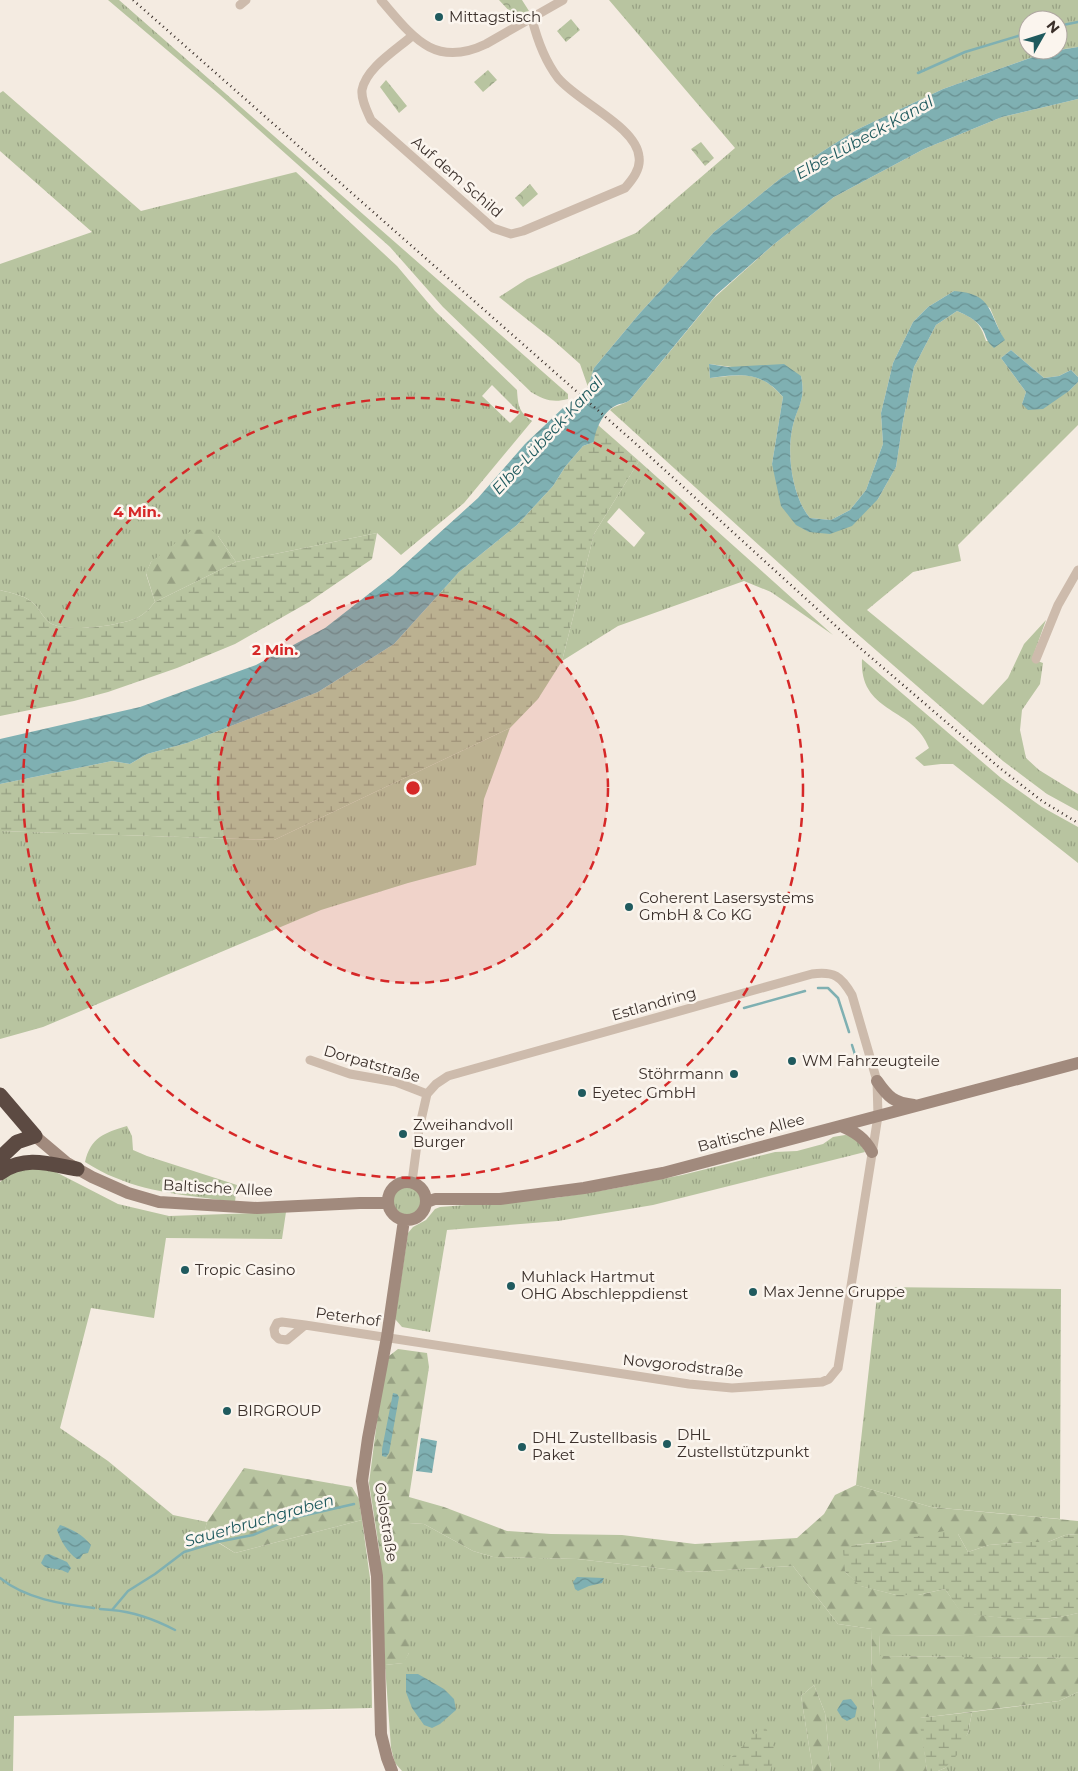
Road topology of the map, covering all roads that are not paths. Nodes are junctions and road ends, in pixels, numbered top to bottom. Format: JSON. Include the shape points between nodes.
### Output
{"nodes":[{"id":1,"x":381,"y":0,"type":"edge"},
{"id":2,"x":563,"y":0,"type":"edge"},
{"id":3,"x":532,"y":19,"type":"junction"},
{"id":4,"x":412,"y":36,"type":"junction"},
{"id":5,"x":1078,"y":570,"type":"edge"},
{"id":6,"x":1036,"y":659,"type":"dead end"},
{"id":7,"x":310,"y":1060,"type":"dead end"},
{"id":8,"x":1078,"y":1063,"type":"edge"},
{"id":9,"x":877,"y":1081,"type":"junction"},
{"id":10,"x":427,"y":1094,"type":"junction"},
{"id":11,"x":0,"y":1095,"type":"edge"},
{"id":12,"x":921,"y":1105,"type":"junction"},
{"id":13,"x":878,"y":1116,"type":"junction"},
{"id":14,"x":840,"y":1126,"type":"junction"},
{"id":15,"x":35,"y":1136,"type":"junction"},
{"id":16,"x":872,"y":1152,"type":"junction"},
{"id":17,"x":0,"y":1158,"type":"edge"},
{"id":18,"x":77,"y":1169,"type":"junction"},
{"id":19,"x":0,"y":1173,"type":"edge"},
{"id":20,"x":412,"y":1182,"type":"junction"},
{"id":21,"x":426,"y":1202,"type":"junction"},
{"id":22,"x":388,"y":1203,"type":"junction"},
{"id":23,"x":404,"y":1220,"type":"junction"},
{"id":24,"x":305,"y":1325,"type":"dead end"},
{"id":25,"x":387,"y":1337,"type":"junction"},
{"id":26,"x":392,"y":1771,"type":"edge"}],
"edges":[{"from":1,"to":4,"type":"street"},
{"from":2,"to":3,"type":"street"},
{"from":3,"to":4,"type":"street","via":[[475,50],[460,54],[429,47]]},
{"from":3,"to":4,"type":"street","name":"Auf dem Schild","via":[[544,55],[558,77],[572,92],[625,131],[637,145],[639,162],[634,177],[625,188],[511,234],[493,228],[371,120],[363,104],[362,90],[369,72]]},
{"from":5,"to":6,"type":"street","via":[[1058,605]]},
{"from":7,"to":10,"type":"street","name":"Dorpatstraße","via":[[350,1074],[396,1082]]},
{"from":8,"to":12,"type":"main road","name":"Baltische Allee"},
{"from":9,"to":10,"type":"street","name":"Estlandring","via":[[852,995],[846,983],[826,972],[448,1076]]},
{"from":9,"to":12,"type":"main road","via":[[886,1094],[900,1103]]},
{"from":9,"to":13,"type":"street","name":"Estlandring"},
{"from":10,"to":20,"type":"street"},
{"from":11,"to":15,"type":"highway"},
{"from":12,"to":13,"type":"main road","name":"Baltische Allee"},
{"from":13,"to":14,"type":"main road","name":"Baltische Allee"},
{"from":13,"to":16,"type":"street","name":"Novgorodstraße"},
{"from":14,"to":16,"type":"main road","via":[[860,1136]]},
{"from":14,"to":21,"type":"main road","name":"Baltische Allee","via":[[663,1173],[584,1188],[500,1198],[435,1199]]},
{"from":15,"to":17,"type":"highway","via":[[18,1142]]},
{"from":15,"to":18,"type":"main road","name":"Baltische Allee"},
{"from":16,"to":25,"type":"street","name":"Novgorodstraße","via":[[838,1368],[822,1382],[732,1388],[689,1384]]},
{"from":18,"to":19,"type":"highway","via":[[28,1161]]},
{"from":18,"to":22,"type":"main road","name":"Baltische Allee","via":[[108,1185],[159,1202],[257,1208]]},
{"from":20,"to":21,"type":"main road","via":[[423,1190]]},
{"from":20,"to":22,"type":"main road","via":[[396,1185],[389,1194]]},
{"from":21,"to":23,"type":"main road","via":[[418,1217]]},
{"from":22,"to":23,"type":"main road","via":[[392,1214]]},
{"from":23,"to":25,"type":"main road","name":"Oslostraße"},
{"from":24,"to":25,"type":"street","name":"Peterhof"},
{"from":25,"to":26,"type":"main road","name":"Oslostraße","via":[[362,1481],[377,1576],[381,1734]]}]}
